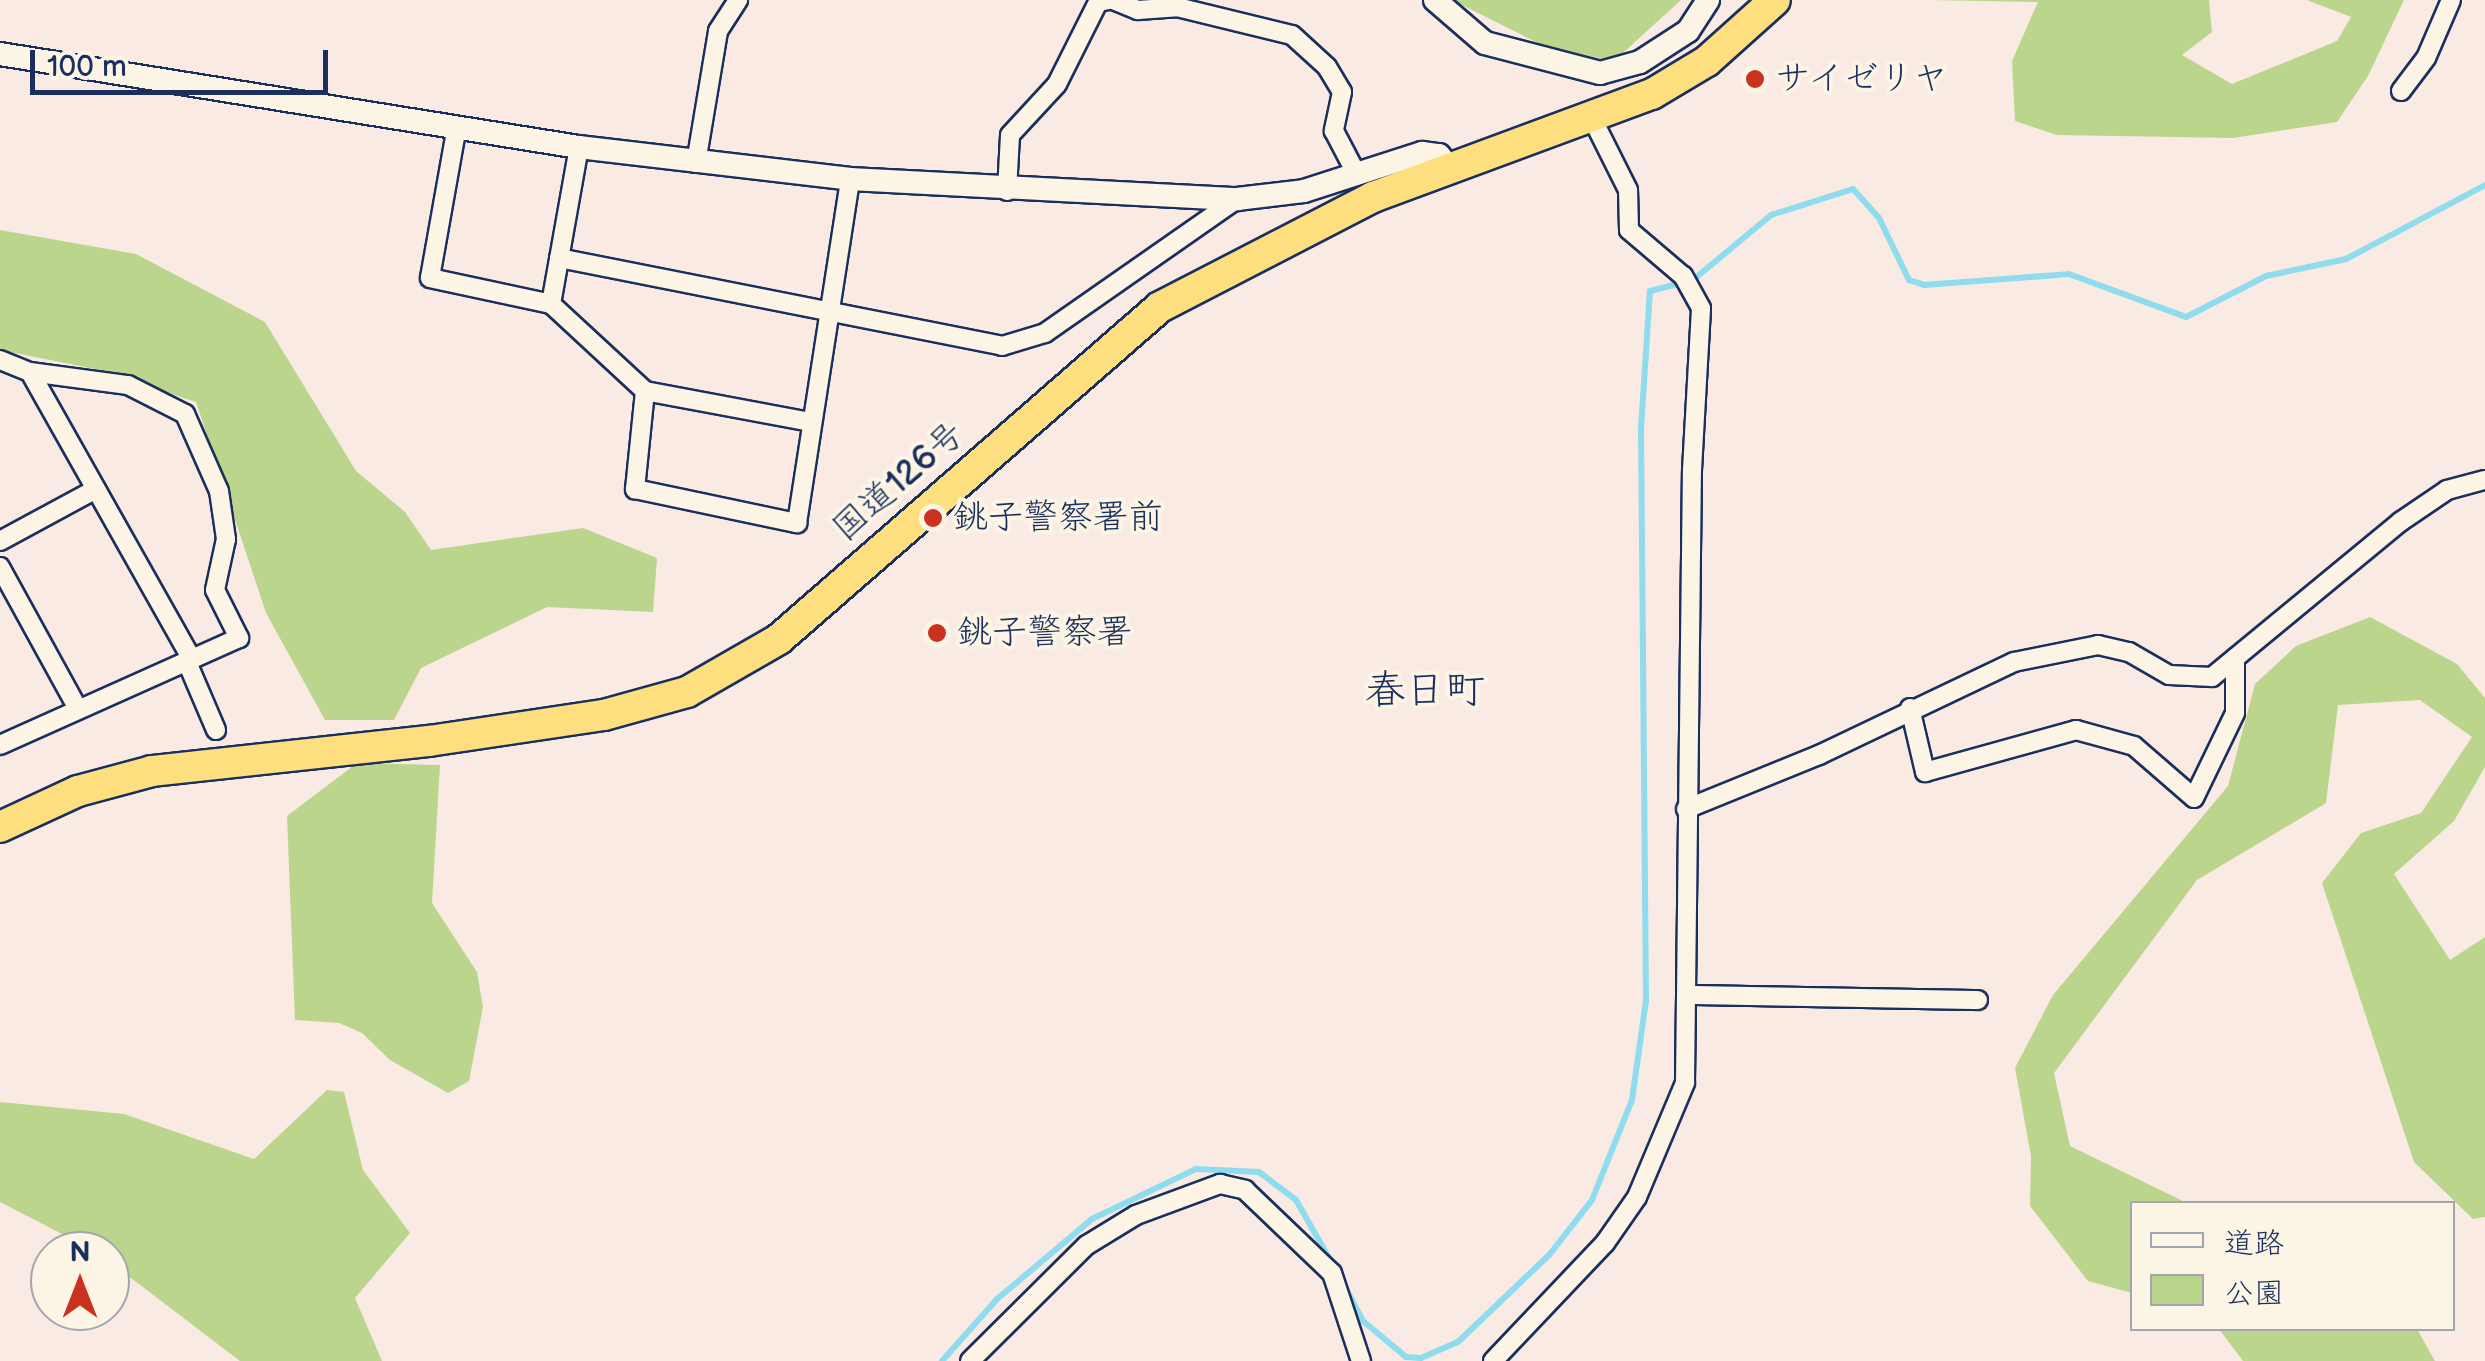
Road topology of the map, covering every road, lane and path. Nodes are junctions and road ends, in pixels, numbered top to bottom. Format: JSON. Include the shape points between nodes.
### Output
{"nodes":[{"id":1,"x":738,"y":0,"type":"edge"},
{"id":2,"x":1110,"y":0,"type":"edge"},
{"id":3,"x":1436,"y":0,"type":"edge"},
{"id":4,"x":1708,"y":0,"type":"edge"},
{"id":5,"x":1775,"y":0,"type":"edge"},
{"id":6,"x":2451,"y":0,"type":"edge"},
{"id":7,"x":0,"y":54,"type":"edge"},
{"id":8,"x":2401,"y":91,"type":"dead end"},
{"id":9,"x":1593,"y":120,"type":"junction"},
{"id":10,"x":457,"y":126,"type":"junction"},
{"id":11,"x":579,"y":146,"type":"junction"},
{"id":12,"x":696,"y":163,"type":"junction"},
{"id":13,"x":1448,"y":166,"type":"junction"},
{"id":14,"x":1357,"y":175,"type":"junction"},
{"id":15,"x":850,"y":179,"type":"junction"},
{"id":16,"x":1007,"y":191,"type":"junction"},
{"id":17,"x":1237,"y":200,"type":"junction"},
{"id":18,"x":559,"y":258,"type":"junction"},
{"id":19,"x":551,"y":304,"type":"junction"},
{"id":20,"x":826,"y":312,"type":"junction"},
{"id":21,"x":0,"y":360,"type":"edge"},
{"id":22,"x":30,"y":372,"type":"junction"},
{"id":23,"x":645,"y":391,"type":"junction"},
{"id":24,"x":811,"y":422,"type":"junction"},
{"id":25,"x":2485,"y":480,"type":"edge"},
{"id":26,"x":96,"y":489,"type":"junction"},
{"id":27,"x":0,"y":541,"type":"edge"},
{"id":28,"x":0,"y":567,"type":"edge"},
{"id":29,"x":2235,"y":658,"type":"junction"},
{"id":30,"x":190,"y":661,"type":"junction"},
{"id":31,"x":1910,"y":708,"type":"junction"},
{"id":32,"x":78,"y":709,"type":"junction"},
{"id":33,"x":216,"y":730,"type":"dead end"},
{"id":34,"x":0,"y":745,"type":"edge"},
{"id":35,"x":1686,"y":810,"type":"junction"},
{"id":36,"x":0,"y":827,"type":"edge"},
{"id":37,"x":1689,"y":995,"type":"junction"},
{"id":38,"x":1978,"y":1000,"type":"dead end"},
{"id":39,"x":970,"y":1361,"type":"edge"},
{"id":40,"x":1361,"y":1361,"type":"edge"},
{"id":41,"x":1493,"y":1361,"type":"edge"}],
"edges":[{"from":1,"to":12,"type":"street","via":[[718,30]]},
{"from":2,"to":14,"type":"street","via":[[1138,10],[1177,7],[1292,35],[1327,66],[1342,92],[1334,131]]},
{"from":2,"to":16,"type":"street","via":[[1098,2],[1057,84],[1010,135]]},
{"from":3,"to":4,"type":"street","via":[[1485,44],[1600,74],[1640,62],[1688,30]]},
{"from":5,"to":9,"type":"highway","name":"国道126号","via":[[1678,79]]},
{"from":6,"to":8,"type":"street","via":[[2426,58]]},
{"from":7,"to":10,"type":"street"},
{"from":9,"to":13,"type":"highway","name":"国道126号"},
{"from":9,"to":35,"type":"street","via":[[1628,190],[1630,230],[1682,276],[1700,308]]},
{"from":10,"to":11,"type":"street"},
{"from":10,"to":19,"type":"street","via":[[430,278]]},
{"from":11,"to":12,"type":"street"},
{"from":11,"to":18,"type":"street"},
{"from":12,"to":15,"type":"street"},
{"from":13,"to":14,"type":"street","via":[[1422,153]]},
{"from":13,"to":36,"type":"highway","name":"国道126号","via":[[1295,232],[1160,307],[778,640],[687,692],[604,715],[152,771],[78,790]]},
{"from":14,"to":17,"type":"street"},
{"from":15,"to":16,"type":"street"},
{"from":15,"to":20,"type":"street"},
{"from":16,"to":17,"type":"street"},
{"from":17,"to":20,"type":"street","via":[[1045,333],[1002,346]]},
{"from":18,"to":19,"type":"street"},
{"from":18,"to":20,"type":"street"},
{"from":19,"to":23,"type":"street"},
{"from":20,"to":24,"type":"street"},
{"from":21,"to":22,"type":"street"},
{"from":22,"to":26,"type":"street"},
{"from":22,"to":30,"type":"street","via":[[128,385],[175,407],[198,432],[219,491],[226,539],[215,590],[239,638]]},
{"from":23,"to":24,"type":"street"},
{"from":23,"to":24,"type":"street","via":[[635,489],[797,523]]},
{"from":25,"to":29,"type":"street","via":[[2447,490],[2400,522]]},
{"from":26,"to":27,"type":"street"},
{"from":26,"to":30,"type":"street"},
{"from":28,"to":32,"type":"street"},
{"from":29,"to":31,"type":"street","via":[[2212,677],[2169,675],[2129,652],[2098,645],[2014,662]]},
{"from":29,"to":31,"type":"street","via":[[2235,713],[2194,798],[2134,746],[2076,730],[1926,772]]},
{"from":30,"to":32,"type":"street"},
{"from":30,"to":33,"type":"street"},
{"from":31,"to":35,"type":"street","via":[[1820,755]]},
{"from":32,"to":34,"type":"street"},
{"from":35,"to":37,"type":"street"},
{"from":37,"to":38,"type":"street"},
{"from":37,"to":41,"type":"street","via":[[1681,1104],[1637,1197],[1570,1284]]},
{"from":39,"to":40,"type":"street","via":[[1087,1246],[1136,1215],[1220,1184],[1245,1190],[1332,1273]]}]}
